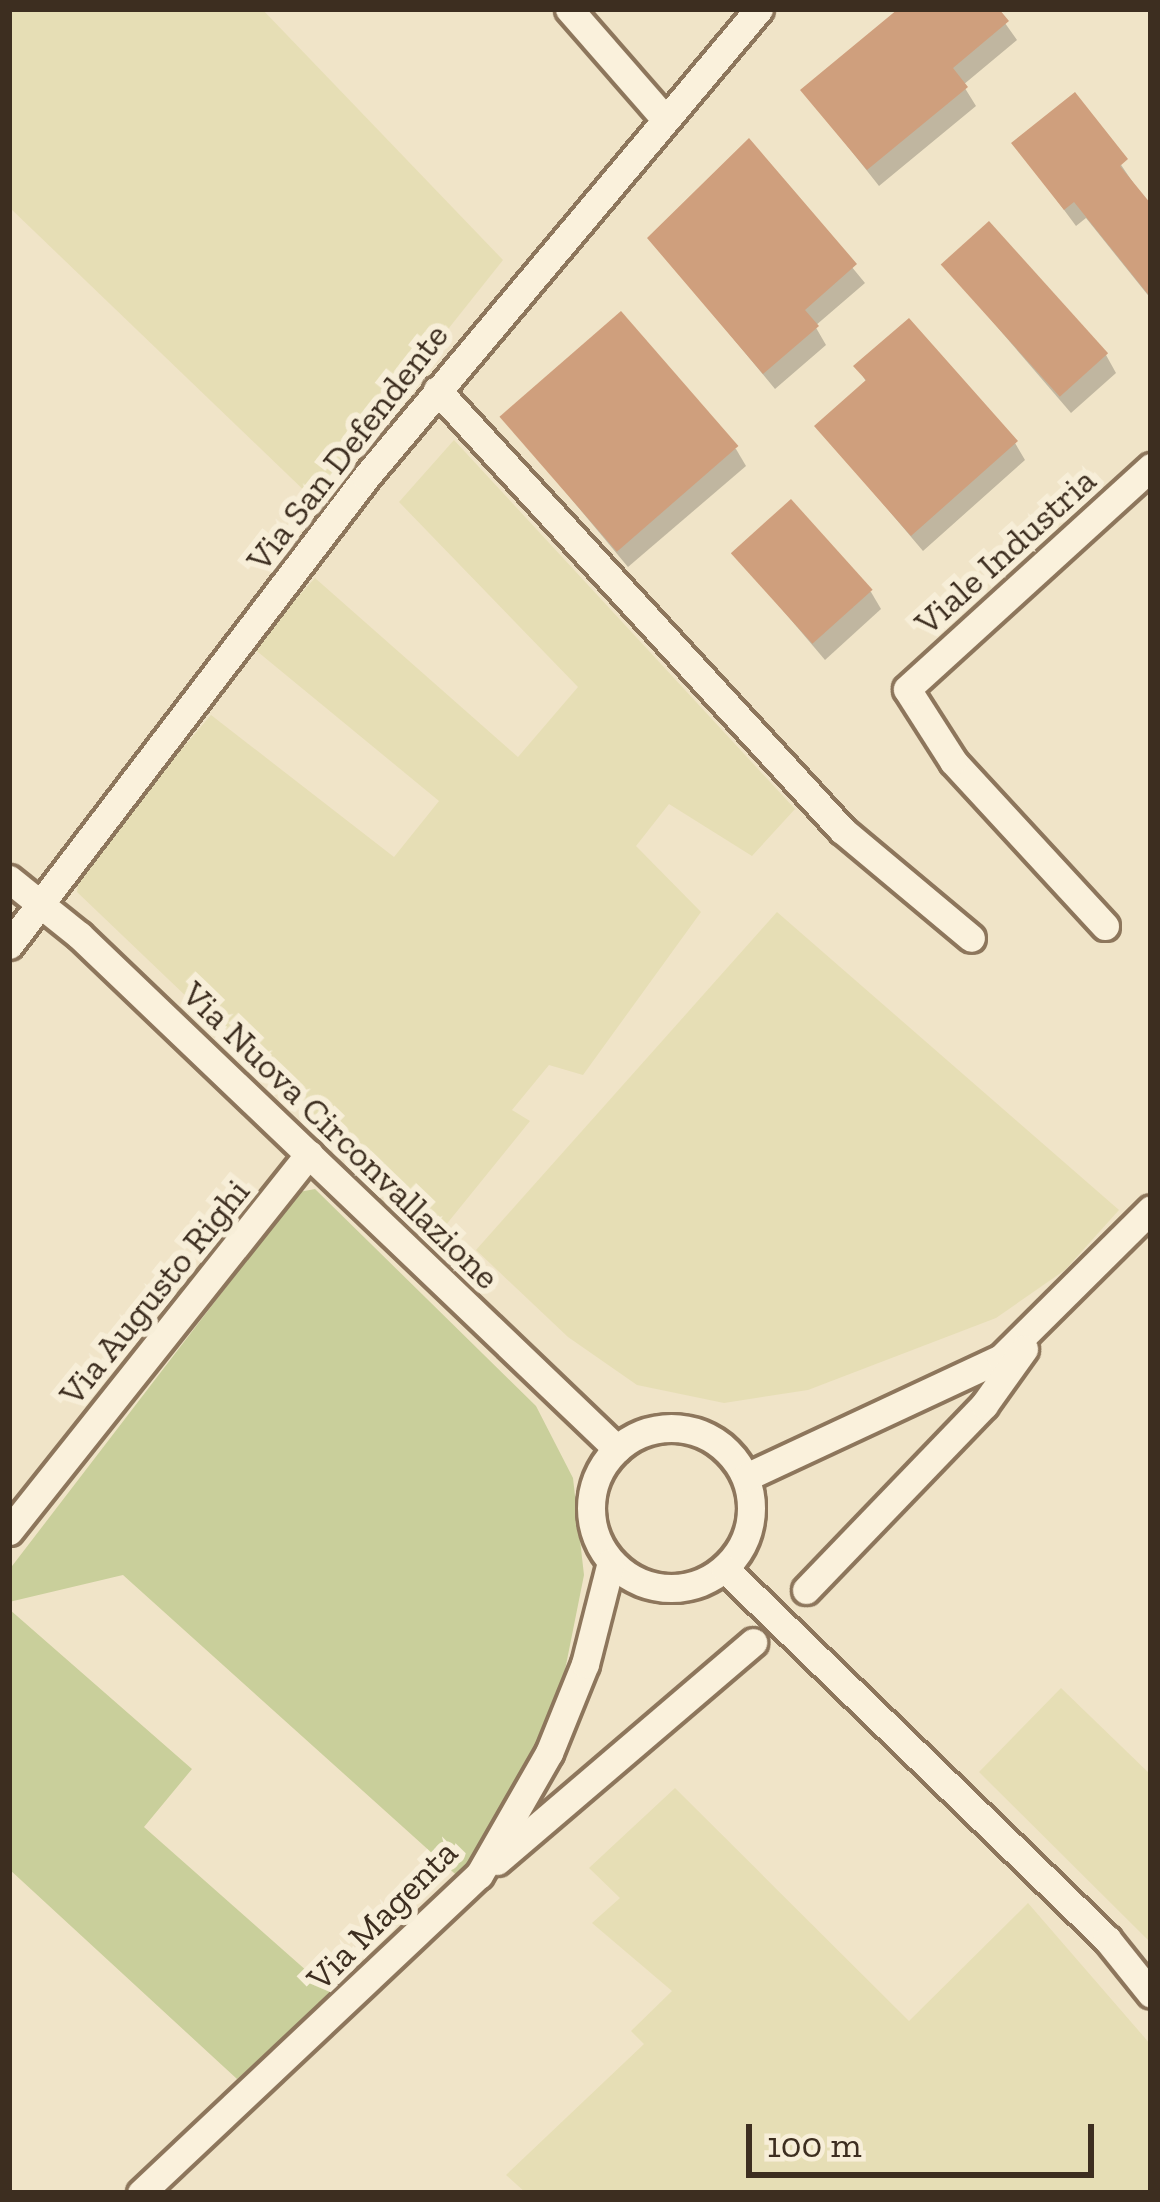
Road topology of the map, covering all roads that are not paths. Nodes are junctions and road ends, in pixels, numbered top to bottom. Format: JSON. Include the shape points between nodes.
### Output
{"nodes":[{"id":1,"x":569,"y":9,"type":"edge"},
{"id":2,"x":759,"y":9,"type":"edge"},
{"id":3,"x":664,"y":118,"type":"junction"},
{"id":4,"x":437,"y":390,"type":"junction"},
{"id":5,"x":1151,"y":467,"type":"edge"},
{"id":6,"x":9,"y":879,"type":"edge"},
{"id":7,"x":40,"y":902,"type":"junction"},
{"id":8,"x":1105,"y":926,"type":"dead end"},
{"id":9,"x":971,"y":938,"type":"dead end"},
{"id":10,"x":9,"y":945,"type":"edge"},
{"id":11,"x":309,"y":1154,"type":"junction"},
{"id":12,"x":1151,"y":1209,"type":"edge"},
{"id":13,"x":1041,"y":1325,"type":"junction"},
{"id":14,"x":617,"y":1449,"type":"junction"},
{"id":15,"x":746,"y":1477,"type":"junction"},
{"id":16,"x":9,"y":1531,"type":"edge"},
{"id":17,"x":611,"y":1562,"type":"junction"},
{"id":18,"x":725,"y":1569,"type":"junction"},
{"id":19,"x":806,"y":1590,"type":"dead end"},
{"id":20,"x":753,"y":1642,"type":"dead end"},
{"id":21,"x":479,"y":1874,"type":"junction"},
{"id":22,"x":1151,"y":1994,"type":"edge"},
{"id":23,"x":140,"y":2193,"type":"edge"}],
"edges":[{"from":1,"to":3,"type":"street"},
{"from":2,"to":3,"type":"street","name":"Via San Defendente"},
{"from":3,"to":4,"type":"street","name":"Via San Defendente"},
{"from":4,"to":7,"type":"street","name":"Via San Defendente"},
{"from":4,"to":9,"type":"street","via":[[842,830]]},
{"from":5,"to":8,"type":"street","name":"Viale Industria","via":[[907,688],[953,760]]},
{"from":6,"to":7,"type":"street","name":"Via Nuova Circonvallazione"},
{"from":7,"to":10,"type":"street","name":"Via San Defendente"},
{"from":7,"to":11,"type":"street","name":"Via Nuova Circonvallazione"},
{"from":11,"to":14,"type":"street","name":"Via Nuova Circonvallazione"},
{"from":11,"to":16,"type":"street","name":"Via Augusto Righi"},
{"from":12,"to":13,"type":"street"},
{"from":13,"to":15,"type":"street","via":[[959,1383]]},
{"from":13,"to":19,"type":"street","via":[[984,1406]]},
{"from":14,"to":15,"type":"street","via":[[638,1435],[688,1429],[712,1438]]},
{"from":14,"to":17,"type":"street","via":[[592,1492],[594,1529]]},
{"from":15,"to":18,"type":"street","via":[[750,1526]]},
{"from":17,"to":18,"type":"street","via":[[630,1578],[679,1589]]},
{"from":17,"to":21,"type":"street","name":"Via Magenta","via":[[585,1664],[549,1754]]},
{"from":18,"to":22,"type":"street","via":[[1107,1939]]},
{"from":20,"to":21,"type":"street","via":[[550,1822]]},
{"from":21,"to":23,"type":"street","name":"Via Magenta"}]}
